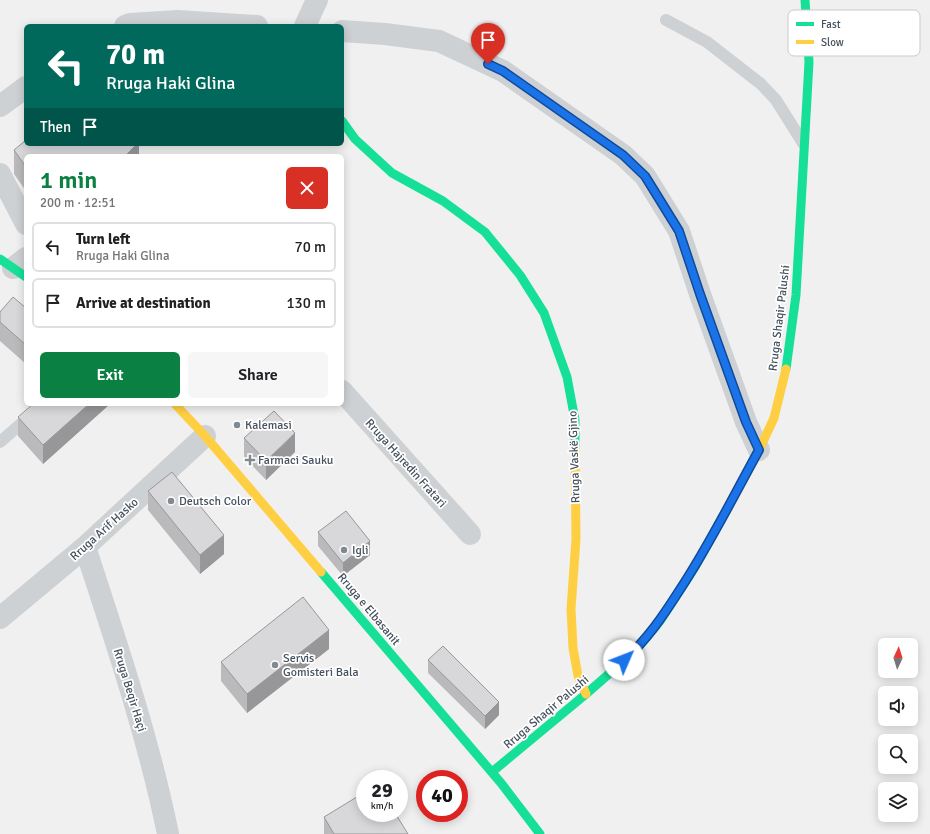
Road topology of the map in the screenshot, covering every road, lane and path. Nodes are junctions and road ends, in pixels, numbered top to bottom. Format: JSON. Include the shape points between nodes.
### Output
{"nodes":[{"id":1,"x":316,"y":0,"type":"edge"},
{"id":2,"x":805,"y":0,"type":"edge"},
{"id":3,"x":806,"y":10,"type":"edge"},
{"id":4,"x":666,"y":20,"type":"dead end"},
{"id":5,"x":130,"y":24,"type":"edge"},
{"id":6,"x":231,"y":24,"type":"edge"},
{"id":7,"x":306,"y":24,"type":"edge"},
{"id":8,"x":344,"y":31,"type":"edge"},
{"id":9,"x":809,"y":56,"type":"edge"},
{"id":10,"x":24,"y":88,"type":"edge"},
{"id":11,"x":0,"y":106,"type":"edge"},
{"id":12,"x":344,"y":124,"type":"edge"},
{"id":13,"x":805,"y":145,"type":"junction"},
{"id":14,"x":0,"y":174,"type":"edge"},
{"id":15,"x":24,"y":220,"type":"edge"},
{"id":16,"x":344,"y":393,"type":"edge"},
{"id":17,"x":42,"y":406,"type":"edge"},
{"id":18,"x":177,"y":406,"type":"edge"},
{"id":19,"x":205,"y":436,"type":"junction"},
{"id":20,"x":0,"y":442,"type":"edge"},
{"id":21,"x":759,"y":450,"type":"junction"},
{"id":22,"x":470,"y":534,"type":"dead end"},
{"id":23,"x":85,"y":547,"type":"junction"},
{"id":24,"x":0,"y":618,"type":"edge"},
{"id":25,"x":586,"y":694,"type":"junction"},
{"id":26,"x":492,"y":772,"type":"junction"},
{"id":27,"x":168,"y":834,"type":"edge"},
{"id":28,"x":540,"y":834,"type":"edge"}],
"edges":[{"from":1,"to":7,"type":"street"},
{"from":2,"to":3,"type":"street","name":"Rruga Shaqir Palushi"},
{"from":4,"to":13,"type":"lane","via":[[707,42],[762,84],[776,100]]},
{"from":5,"to":6,"type":"street","via":[[178,20]]},
{"from":8,"to":21,"type":"street","via":[[439,41],[503,71],[623,155],[645,176],[679,231],[746,422]]},
{"from":9,"to":13,"type":"street","name":"Rruga Shaqir Palushi"},
{"from":10,"to":11,"type":"street"},
{"from":12,"to":25,"type":"street","name":"Rruga Vaskë Gjino","via":[[354,139],[392,173],[443,201],[484,232],[520,275],[544,313],[567,377],[575,420],[576,539],[571,609],[572,648],[578,676]]},
{"from":13,"to":21,"type":"street","name":"Rruga Shaqir Palushi","via":[[796,295],[786,372],[774,418]]},
{"from":14,"to":15,"type":"street"},
{"from":16,"to":22,"type":"street","name":"Rruga Hajredin Fratari"},
{"from":17,"to":20,"type":"lane"},
{"from":18,"to":19,"type":"street","name":"Rruga e Elbasanit"},
{"from":19,"to":23,"type":"street","name":"Rruga Arif Hasko"},
{"from":19,"to":26,"type":"street","name":"Rruga e Elbasanit"},
{"from":21,"to":25,"type":"street","name":"Rruga Shaqir Palushi","via":[[695,567],[660,621],[634,652]]},
{"from":23,"to":24,"type":"street","name":"Rruga Arif Hasko"},
{"from":23,"to":27,"type":"street","name":"Rruga Beqir Haçi","via":[[128,680],[157,782]]},
{"from":25,"to":26,"type":"street","name":"Rruga Shaqir Palushi"},
{"from":26,"to":28,"type":"street","name":"Rruga e Elbasanit"}]}
